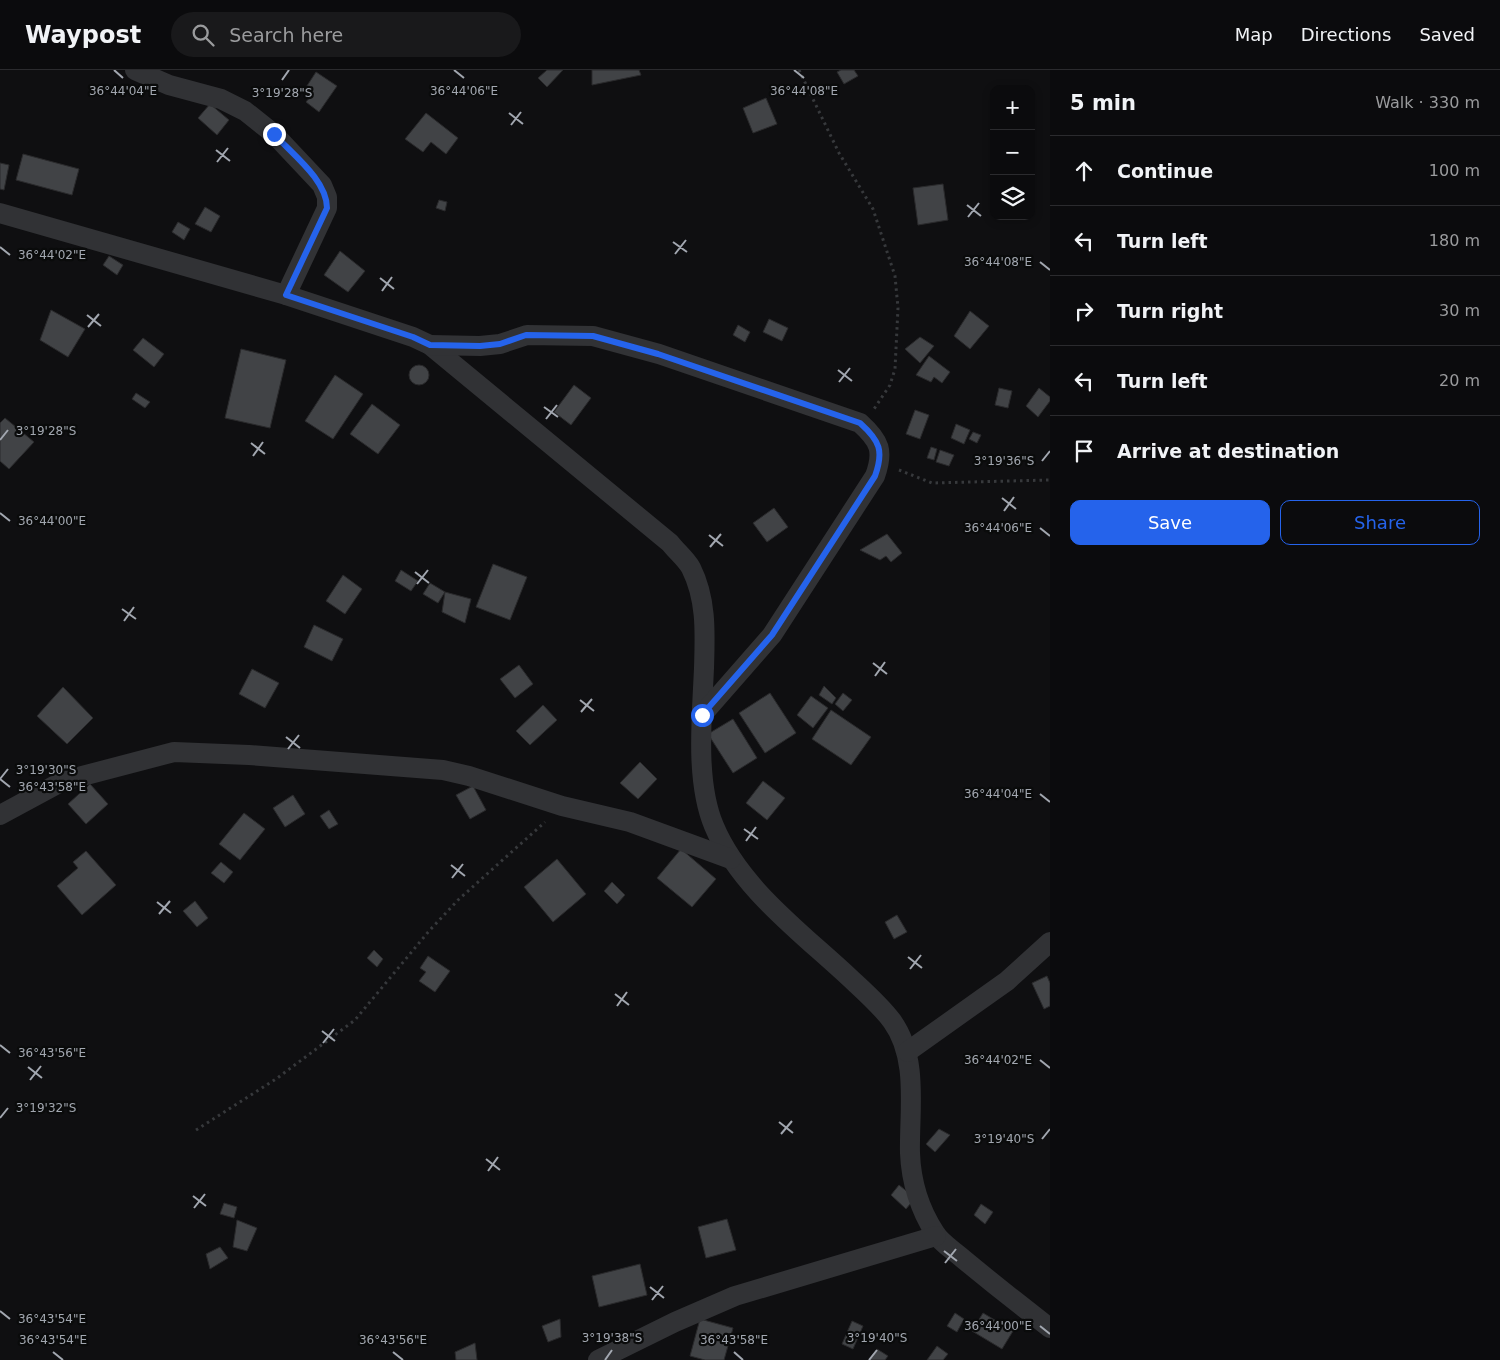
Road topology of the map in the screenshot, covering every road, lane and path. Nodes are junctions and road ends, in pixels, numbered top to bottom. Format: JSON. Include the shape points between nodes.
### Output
{"nodes":[{"id":1,"x":135,"y":70,"type":"edge"},
{"id":2,"x":798,"y":70,"type":"edge"},
{"id":3,"x":0,"y":213,"type":"edge"},
{"id":4,"x":286,"y":295,"type":"junction"},
{"id":5,"x":430,"y":345,"type":"junction"},
{"id":6,"x":860,"y":423,"type":"junction"},
{"id":7,"x":881,"y":460,"type":"junction"},
{"id":8,"x":1050,"y":480,"type":"edge"},
{"id":9,"x":702,"y":715,"type":"junction"},
{"id":10,"x":562,"y":806,"type":"junction"},
{"id":11,"x":0,"y":814,"type":"edge"},
{"id":12,"x":731,"y":859,"type":"junction"},
{"id":13,"x":1050,"y":942,"type":"edge"},
{"id":14,"x":907,"y":1052,"type":"junction"},
{"id":15,"x":196,"y":1130,"type":"dead end"},
{"id":16,"x":936,"y":1236,"type":"junction"},
{"id":17,"x":1050,"y":1328,"type":"edge"},
{"id":18,"x":598,"y":1360,"type":"edge"}],
"edges":[{"from":1,"to":4,"type":"street","via":[[169,85],[220,99],[245,112],[274,134],[322,185],[327,208]]},
{"from":2,"to":6,"type":"path","via":[[839,153],[873,209],[895,276],[898,308],[890,386],[881,402]]},
{"from":3,"to":4,"type":"street"},
{"from":4,"to":5,"type":"street"},
{"from":5,"to":6,"type":"street","via":[[500,344],[526,335],[593,336],[658,354]]},
{"from":5,"to":9,"type":"street","via":[[670,543],[690,566],[706,617]]},
{"from":6,"to":7,"type":"street","via":[[872,434]]},
{"from":7,"to":8,"type":"path","via":[[910,476],[932,483]]},
{"from":7,"to":9,"type":"street","via":[[875,476],[772,635]]},
{"from":9,"to":12,"type":"street","via":[[704,784],[713,825]]},
{"from":10,"to":11,"type":"street","via":[[443,770],[174,752],[63,781]]},
{"from":10,"to":12,"type":"street","via":[[630,822]]},
{"from":10,"to":15,"type":"path","via":[[458,900],[354,1020],[276,1079]]},
{"from":12,"to":14,"type":"street","via":[[763,897],[893,1022]]},
{"from":13,"to":14,"type":"street","via":[[1007,981]]},
{"from":14,"to":16,"type":"street","via":[[911,1093],[910,1156],[923,1213]]},
{"from":16,"to":17,"type":"street"},
{"from":16,"to":18,"type":"street","via":[[735,1296]]}]}
